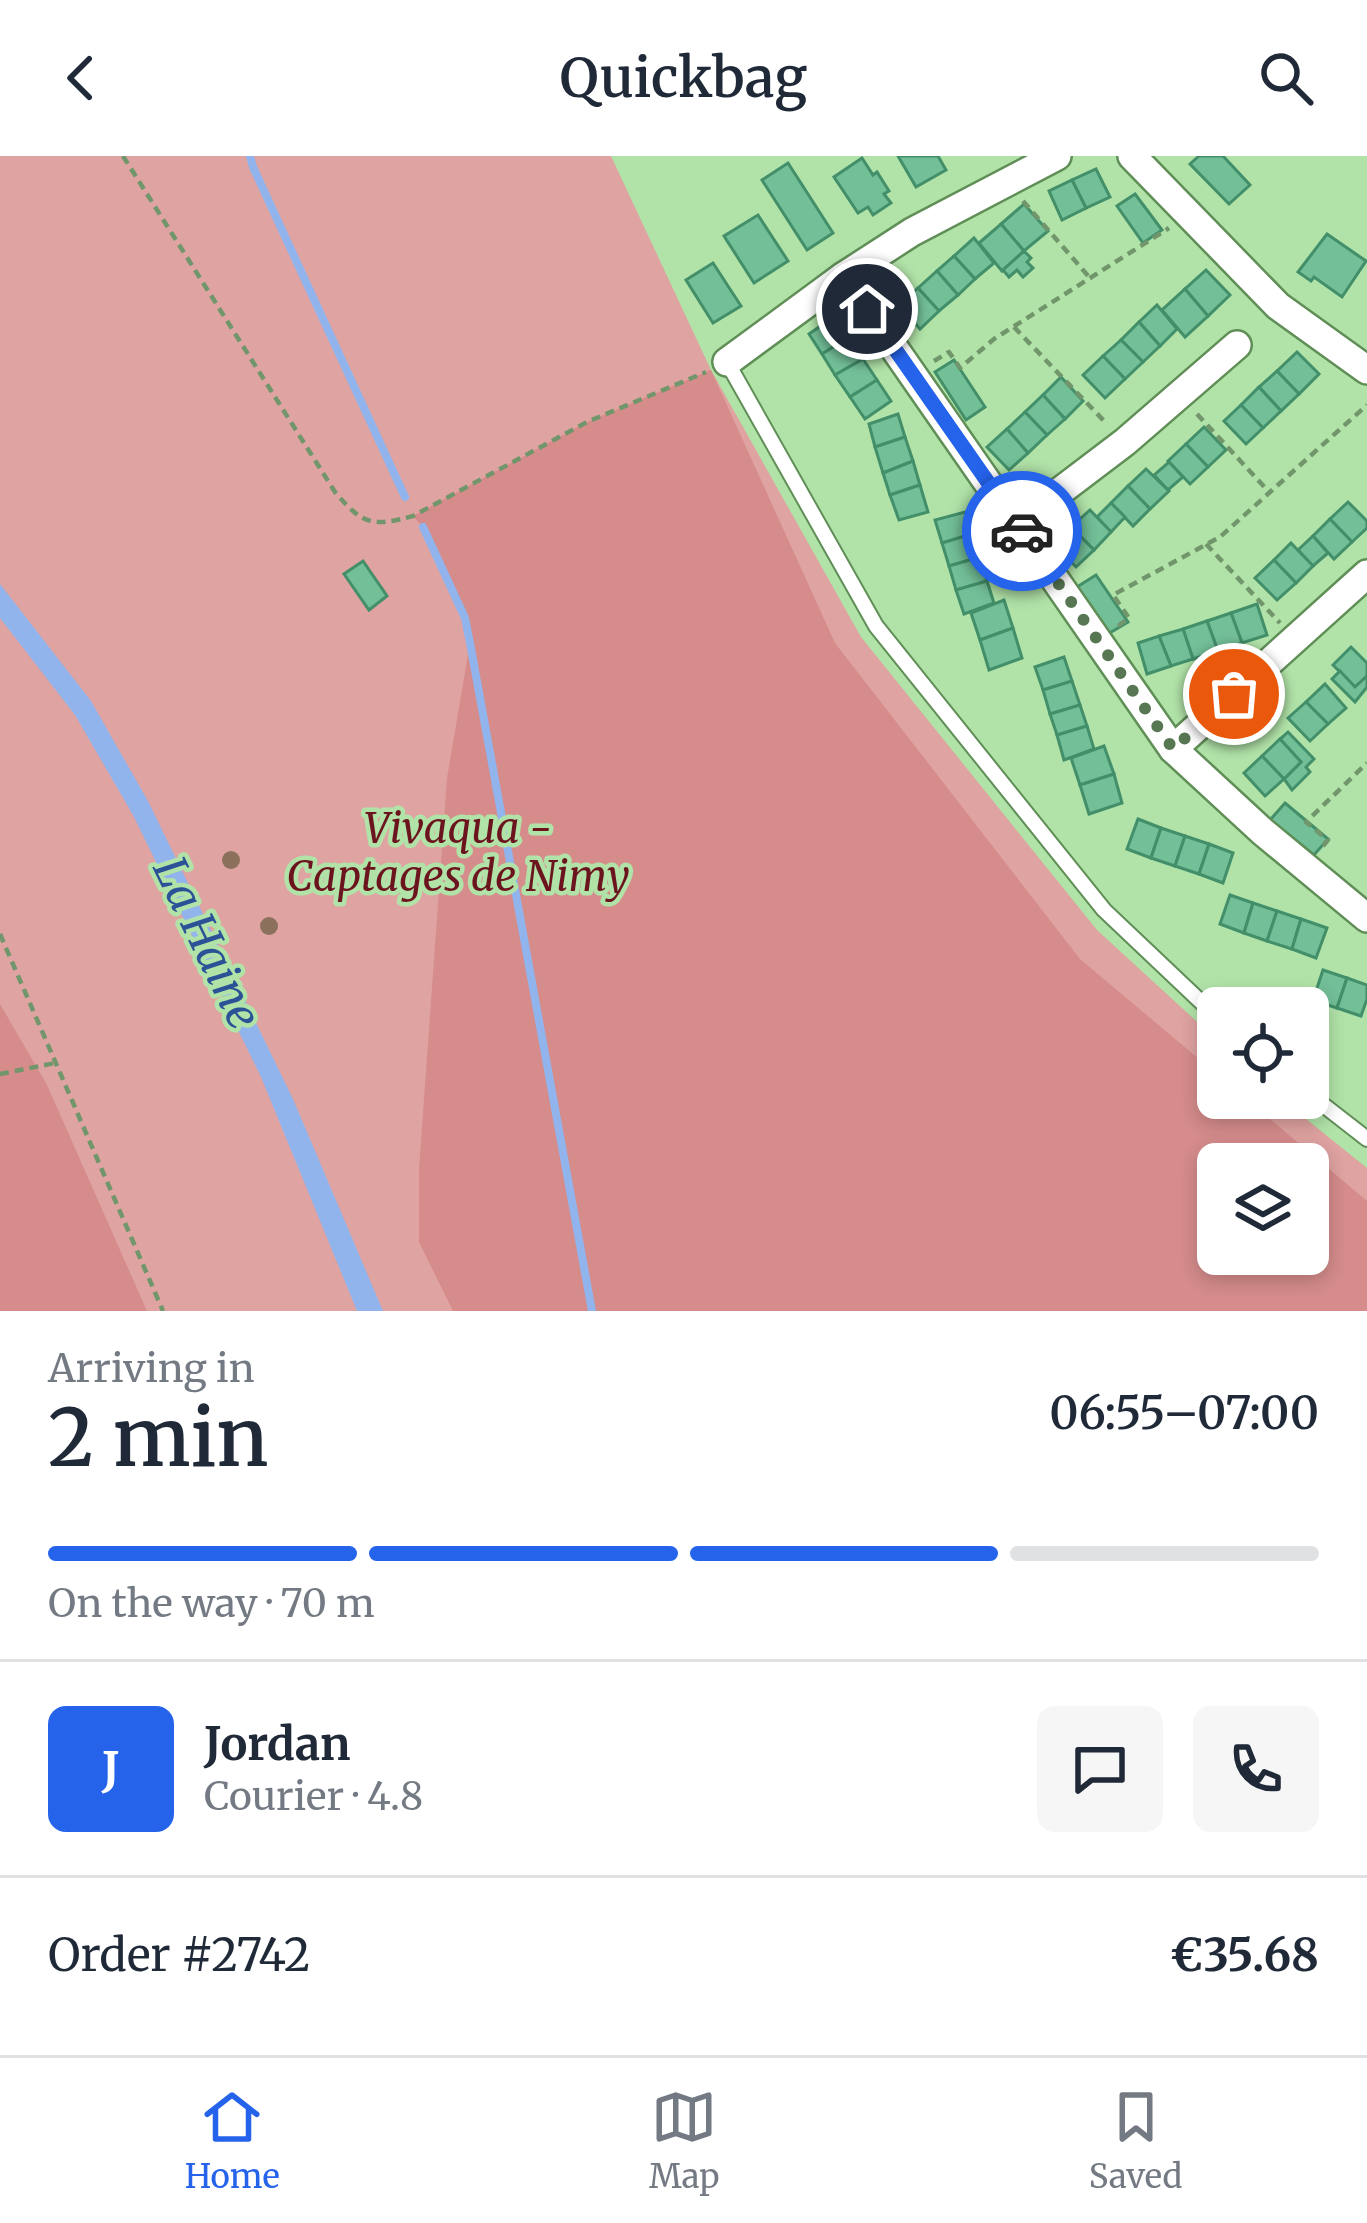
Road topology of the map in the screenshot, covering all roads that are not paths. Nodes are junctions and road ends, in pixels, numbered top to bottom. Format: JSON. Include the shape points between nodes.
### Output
{"nodes":[{"id":1,"x":1057,"y":156,"type":"edge"},
{"id":2,"x":1132,"y":156,"type":"edge"},
{"id":3,"x":844,"y":276,"type":"junction"},
{"id":4,"x":1237,"y":345,"type":"dead end"},
{"id":5,"x":728,"y":362,"type":"joint"},
{"id":6,"x":1367,"y":370,"type":"edge"},
{"id":7,"x":1017,"y":524,"type":"junction"},
{"id":8,"x":1367,"y":574,"type":"edge"},
{"id":9,"x":1173,"y":749,"type":"junction"},
{"id":10,"x":1367,"y":918,"type":"edge"},
{"id":11,"x":1197,"y":998,"type":"edge"},
{"id":12,"x":1329,"y":1109,"type":"edge"},
{"id":13,"x":1367,"y":1139,"type":"edge"}],
"edges":[{"from":1,"to":3,"type":"street"},
{"from":2,"to":6,"type":"street","via":[[1278,306]]},
{"from":3,"to":5,"type":"street"},
{"from":3,"to":7,"type":"street"},
{"from":4,"to":7,"type":"street"},
{"from":5,"to":11,"type":"lane","via":[[876,626],[1104,910]]},
{"from":7,"to":9,"type":"street"},
{"from":8,"to":9,"type":"street"},
{"from":9,"to":10,"type":"street"},
{"from":12,"to":13,"type":"lane"}]}
